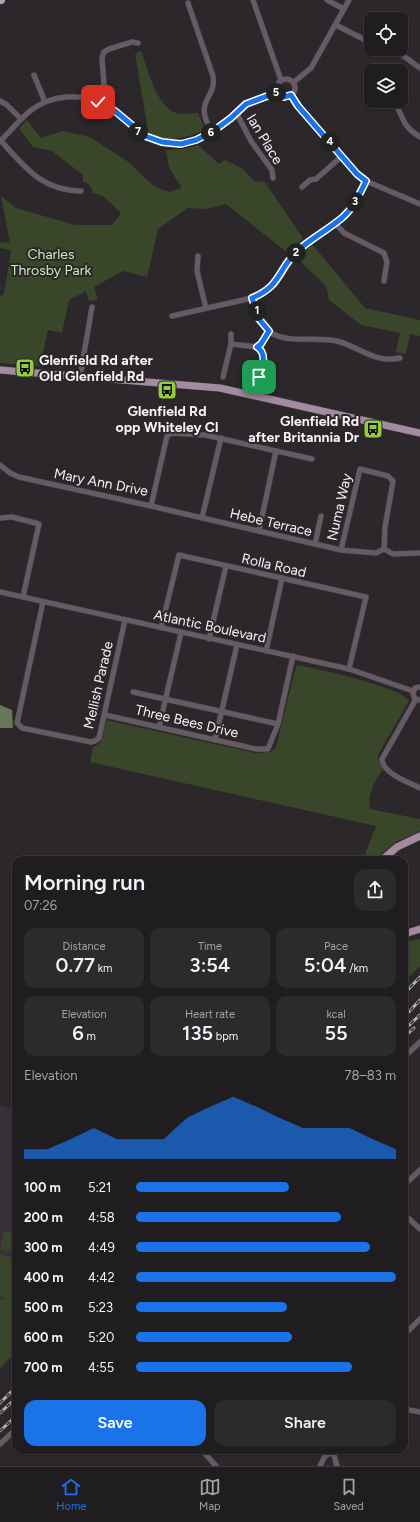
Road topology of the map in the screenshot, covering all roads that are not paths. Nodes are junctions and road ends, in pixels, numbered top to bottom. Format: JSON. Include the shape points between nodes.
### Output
{"nodes":[{"id":1,"x":253,"y":0,"type":"edge"},
{"id":2,"x":328,"y":0,"type":"edge"},
{"id":3,"x":349,"y":0,"type":"edge"},
{"id":4,"x":188,"y":3,"type":"dead end"},
{"id":5,"x":344,"y":9,"type":"junction"},
{"id":6,"x":336,"y":25,"type":"junction"},
{"id":7,"x":364,"y":39,"type":"edge"},
{"id":8,"x":138,"y":43,"type":"dead end"},
{"id":9,"x":404,"y":56,"type":"edge"},
{"id":10,"x":420,"y":68,"type":"edge"},
{"id":11,"x":34,"y":75,"type":"dead end"},
{"id":12,"x":281,"y":80,"type":"junction"},
{"id":13,"x":294,"y":82,"type":"junction"},
{"id":14,"x":278,"y":92,"type":"junction"},
{"id":15,"x":291,"y":95,"type":"junction"},
{"id":16,"x":0,"y":101,"type":"edge"},
{"id":17,"x":45,"y":102,"type":"junction"},
{"id":18,"x":98,"y":102,"type":"junction"},
{"id":19,"x":398,"y":108,"type":"edge"},
{"id":20,"x":236,"y":112,"type":"junction"},
{"id":21,"x":21,"y":119,"type":"junction"},
{"id":22,"x":212,"y":132,"type":"junction"},
{"id":23,"x":420,"y":138,"type":"edge"},
{"id":24,"x":0,"y":141,"type":"edge"},
{"id":25,"x":342,"y":156,"type":"junction"},
{"id":26,"x":273,"y":178,"type":"dead end"},
{"id":27,"x":366,"y":181,"type":"junction"},
{"id":28,"x":302,"y":187,"type":"dead end"},
{"id":29,"x":81,"y":191,"type":"dead end"},
{"id":30,"x":420,"y":204,"type":"edge"},
{"id":31,"x":335,"y":223,"type":"junction"},
{"id":32,"x":198,"y":256,"type":"dead end"},
{"id":33,"x":384,"y":281,"type":"dead end"},
{"id":34,"x":252,"y":298,"type":"junction"},
{"id":35,"x":92,"y":307,"type":"dead end"},
{"id":36,"x":206,"y":308,"type":"junction"},
{"id":37,"x":172,"y":316,"type":"dead end"},
{"id":38,"x":269,"y":331,"type":"junction"},
{"id":39,"x":231,"y":334,"type":"dead end"},
{"id":40,"x":231,"y":344,"type":"junction"},
{"id":41,"x":257,"y":347,"type":"junction"},
{"id":42,"x":400,"y":358,"type":"dead end"},
{"id":43,"x":0,"y":371,"type":"edge"},
{"id":44,"x":80,"y":377,"type":"junction"},
{"id":45,"x":223,"y":377,"type":"dead end"},
{"id":46,"x":257,"y":386,"type":"dead end"},
{"id":47,"x":420,"y":433,"type":"edge"},
{"id":48,"x":221,"y":438,"type":"junction"},
{"id":49,"x":276,"y":451,"type":"junction"},
{"id":50,"x":312,"y":459,"type":"dead end"},
{"id":51,"x":0,"y":465,"type":"edge"},
{"id":52,"x":151,"y":506,"type":"junction"},
{"id":53,"x":321,"y":516,"type":"dead end"},
{"id":54,"x":0,"y":518,"type":"edge"},
{"id":55,"x":202,"y":518,"type":"junction"},
{"id":56,"x":259,"y":531,"type":"junction"},
{"id":57,"x":314,"y":544,"type":"junction"},
{"id":58,"x":384,"y":549,"type":"junction"},
{"id":59,"x":341,"y":550,"type":"junction"},
{"id":60,"x":420,"y":553,"type":"edge"},
{"id":61,"x":226,"y":566,"type":"junction"},
{"id":62,"x":282,"y":578,"type":"junction"},
{"id":63,"x":0,"y":592,"type":"edge"},
{"id":64,"x":23,"y":598,"type":"junction"},
{"id":65,"x":43,"y":602,"type":"junction"},
{"id":66,"x":125,"y":620,"type":"junction"},
{"id":67,"x":161,"y":628,"type":"junction"},
{"id":68,"x":181,"y":633,"type":"junction"},
{"id":69,"x":209,"y":638,"type":"junction"},
{"id":70,"x":237,"y":645,"type":"junction"},
{"id":71,"x":266,"y":651,"type":"junction"},
{"id":72,"x":293,"y":656,"type":"junction"},
{"id":73,"x":349,"y":669,"type":"junction"},
{"id":74,"x":420,"y":687,"type":"edge"},
{"id":75,"x":413,"y":691,"type":"junction"},
{"id":76,"x":133,"y":692,"type":"dead end"},
{"id":77,"x":166,"y":699,"type":"junction"},
{"id":78,"x":418,"y":700,"type":"edge"},
{"id":79,"x":222,"y":711,"type":"junction"},
{"id":80,"x":105,"y":715,"type":"junction"},
{"id":81,"x":278,"y":724,"type":"junction"},
{"id":82,"x":159,"y":727,"type":"junction"},
{"id":83,"x":215,"y":740,"type":"junction"},
{"id":84,"x":420,"y":788,"type":"edge"},
{"id":85,"x":420,"y":836,"type":"edge"},
{"id":86,"x":387,"y":856,"type":"edge"},
{"id":87,"x":420,"y":929,"type":"edge"},
{"id":88,"x":408,"y":933,"type":"edge"},
{"id":89,"x":420,"y":1042,"type":"edge"},
{"id":90,"x":408,"y":1053,"type":"edge"},
{"id":91,"x":420,"y":1170,"type":"edge"},
{"id":92,"x":408,"y":1181,"type":"edge"},
{"id":93,"x":408,"y":1218,"type":"edge"},
{"id":94,"x":420,"y":1229,"type":"edge"},
{"id":95,"x":420,"y":1320,"type":"edge"},
{"id":96,"x":408,"y":1331,"type":"edge"},
{"id":97,"x":408,"y":1410,"type":"edge"},
{"id":98,"x":420,"y":1412,"type":"edge"},
{"id":99,"x":12,"y":1433,"type":"edge"},
{"id":100,"x":0,"y":1444,"type":"edge"},
{"id":101,"x":206,"y":1454,"type":"edge"},
{"id":102,"x":328,"y":1454,"type":"edge"},
{"id":103,"x":334,"y":1454,"type":"edge"},
{"id":104,"x":216,"y":1466,"type":"edge"},
{"id":105,"x":320,"y":1466,"type":"edge"},
{"id":106,"x":337,"y":1466,"type":"edge"}],
"edges":[{"from":1,"to":12,"type":"street"},
{"from":2,"to":5,"type":"street"},
{"from":3,"to":5,"type":"street"},
{"from":4,"to":22,"type":"street","via":[[213,76],[213,85],[204,108]]},
{"from":5,"to":6,"type":"street"},
{"from":6,"to":7,"type":"street"},
{"from":6,"to":13,"type":"street","via":[[310,68]]},
{"from":8,"to":18,"type":"street","via":[[132,42],[104,52],[104,84]]},
{"from":9,"to":10,"type":"street"},
{"from":11,"to":17,"type":"street"},
{"from":12,"to":13,"type":"street","via":[[287,78]]},
{"from":12,"to":14,"type":"street","via":[[277,85]]},
{"from":13,"to":15,"type":"street","via":[[295,90]]},
{"from":14,"to":15,"type":"street","via":[[284,97]]},
{"from":14,"to":20,"type":"street","via":[[246,104]]},
{"from":15,"to":25,"type":"street"},
{"from":16,"to":21,"type":"street"},
{"from":17,"to":18,"type":"street","via":[[68,97]]},
{"from":17,"to":21,"type":"street"},
{"from":18,"to":22,"type":"street","via":[[115,111],[138,132],[162,142],[181,144]]},
{"from":19,"to":23,"type":"street","via":[[405,125]]},
{"from":20,"to":22,"type":"street"},
{"from":20,"to":26,"type":"street","name":"Ian Place","via":[[251,141],[272,170]]},
{"from":21,"to":24,"type":"street"},
{"from":24,"to":29,"type":"street","via":[[39,179],[63,190]]},
{"from":25,"to":27,"type":"street"},
{"from":25,"to":28,"type":"street","via":[[316,179],[310,180]]},
{"from":27,"to":30,"type":"street"},
{"from":27,"to":31,"type":"street","via":[[352,206]]},
{"from":31,"to":33,"type":"street","via":[[344,233],[384,253],[387,262]]},
{"from":31,"to":34,"type":"street","via":[[297,252],[275,284]]},
{"from":32,"to":36,"type":"street","via":[[197,271]]},
{"from":34,"to":36,"type":"street"},
{"from":34,"to":38,"type":"street","via":[[259,319]]},
{"from":35,"to":44,"type":"street"},
{"from":36,"to":37,"type":"street"},
{"from":38,"to":41,"type":"street"},
{"from":38,"to":42,"type":"street","via":[[287,337],[337,341],[390,361]]},
{"from":39,"to":40,"type":"street"},
{"from":40,"to":41,"type":"street"},
{"from":40,"to":45,"type":"street"},
{"from":41,"to":46,"type":"street","via":[[264,357]]},
{"from":43,"to":44,"type":"main road"},
{"from":44,"to":47,"type":"main road","via":[[220,388]]},
{"from":48,"to":49,"type":"street","name":"Mary Ann Drive"},
{"from":48,"to":52,"type":"street","name":"Mary Ann Drive","via":[[175,432],[168,436]]},
{"from":48,"to":55,"type":"street"},
{"from":49,"to":50,"type":"street","name":"Mary Ann Drive"},
{"from":49,"to":56,"type":"street"},
{"from":51,"to":52,"type":"street","name":"Mary Ann Drive","via":[[19,477]]},
{"from":52,"to":55,"type":"street","name":"Hebe Terrace"},
{"from":53,"to":57,"type":"street"},
{"from":54,"to":64,"type":"street","via":[[12,517],[39,524]]},
{"from":55,"to":56,"type":"street","name":"Hebe Terrace"},
{"from":56,"to":57,"type":"street","name":"Hebe Terrace"},
{"from":57,"to":59,"type":"street","name":"Hebe Terrace"},
{"from":58,"to":59,"type":"street","name":"Hebe Terrace","via":[[376,553]]},
{"from":58,"to":59,"type":"street","name":"Numa Way","via":[[393,480],[388,476],[360,469]]},
{"from":58,"to":60,"type":"street","via":[[393,554]]},
{"from":61,"to":62,"type":"street","name":"Rolla Road"},
{"from":61,"to":67,"type":"street","name":"Rolla Road","via":[[179,555]]},
{"from":61,"to":69,"type":"street"},
{"from":62,"to":71,"type":"street"},
{"from":62,"to":73,"type":"street","name":"Rolla Road","via":[[366,596]]},
{"from":63,"to":64,"type":"street","name":"Atlantic Boulevard"},
{"from":64,"to":65,"type":"street","name":"Atlantic Boulevard"},
{"from":65,"to":66,"type":"street","name":"Atlantic Boulevard"},
{"from":65,"to":80,"type":"street","name":"Mellish Parade","via":[[17,723],[22,728],[91,742],[98,738]]},
{"from":66,"to":67,"type":"street","name":"Atlantic Boulevard"},
{"from":66,"to":80,"type":"street","name":"Mellish Parade"},
{"from":67,"to":68,"type":"street","name":"Atlantic Boulevard"},
{"from":68,"to":69,"type":"street","name":"Atlantic Boulevard"},
{"from":68,"to":77,"type":"street"},
{"from":69,"to":70,"type":"street","name":"Atlantic Boulevard"},
{"from":70,"to":71,"type":"street","name":"Atlantic Boulevard"},
{"from":70,"to":79,"type":"street"},
{"from":71,"to":72,"type":"street","name":"Atlantic Boulevard"},
{"from":72,"to":73,"type":"street","name":"Atlantic Boulevard"},
{"from":72,"to":81,"type":"street"},
{"from":73,"to":75,"type":"street","name":"Atlantic Boulevard"},
{"from":74,"to":75,"type":"street"},
{"from":75,"to":78,"type":"street","via":[[413,696]]},
{"from":76,"to":77,"type":"street"},
{"from":77,"to":79,"type":"street"},
{"from":77,"to":82,"type":"street"},
{"from":78,"to":84,"type":"street","via":[[384,754],[382,764],[387,770]]},
{"from":79,"to":81,"type":"street"},
{"from":79,"to":83,"type":"street"},
{"from":80,"to":82,"type":"street","name":"Three Bees Drive"},
{"from":81,"to":83,"type":"street","name":"Three Bees Drive","via":[[270,747],[265,749]]},
{"from":82,"to":83,"type":"street","name":"Three Bees Drive"},
{"from":85,"to":86,"type":"main road","via":[[397,847]]},
{"from":87,"to":88,"type":"main road"},
{"from":89,"to":90,"type":"street"},
{"from":91,"to":92,"type":"street"},
{"from":93,"to":94,"type":"street"},
{"from":95,"to":96,"type":"street"},
{"from":97,"to":98,"type":"street"},
{"from":99,"to":100,"type":"street"},
{"from":101,"to":104,"type":"street"},
{"from":102,"to":105,"type":"street"},
{"from":103,"to":106,"type":"street"}]}
